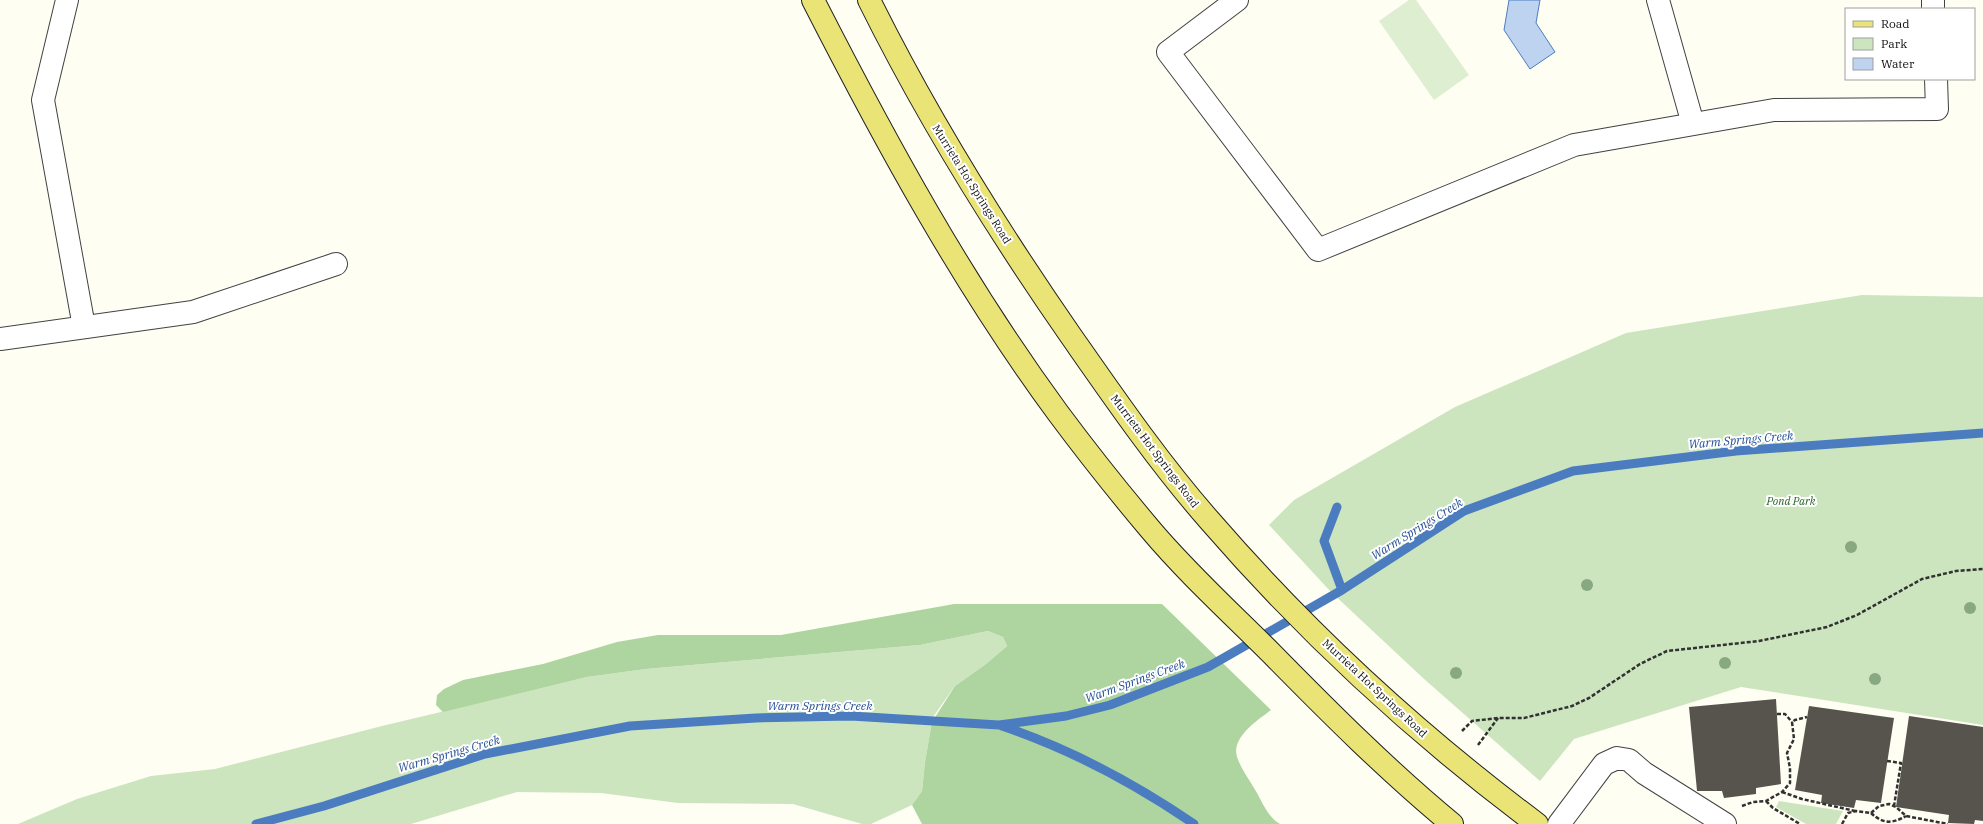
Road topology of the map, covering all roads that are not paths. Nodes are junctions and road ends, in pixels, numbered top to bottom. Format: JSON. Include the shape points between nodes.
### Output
{"nodes":[{"id":1,"x":67,"y":0,"type":"edge"},
{"id":2,"x":813,"y":0,"type":"edge"},
{"id":3,"x":868,"y":0,"type":"edge"},
{"id":4,"x":1237,"y":0,"type":"edge"},
{"id":5,"x":1658,"y":0,"type":"edge"},
{"id":6,"x":1936,"y":80,"type":"edge"},
{"id":7,"x":1693,"y":124,"type":"junction"},
{"id":8,"x":336,"y":264,"type":"dead end"},
{"id":9,"x":84,"y":327,"type":"junction"},
{"id":10,"x":0,"y":339,"type":"edge"},
{"id":11,"x":1452,"y":824,"type":"edge"},
{"id":12,"x":1537,"y":824,"type":"edge"},
{"id":13,"x":1559,"y":824,"type":"edge"},
{"id":14,"x":1724,"y":824,"type":"edge"}],
"edges":[{"from":1,"to":9,"type":"street","via":[[43,100]]},
{"from":2,"to":11,"type":"main road","via":[[922,203],[979,298],[1058,413],[1151,530],[1204,586],[1368,750]]},
{"from":3,"to":12,"type":"main road","name":"Murrieta Hot Springs Road","via":[[959,166],[1026,272],[1152,449],[1208,520],[1250,567],[1341,659],[1461,765]]},
{"from":4,"to":7,"type":"street","via":[[1168,52],[1318,250],[1574,145]]},
{"from":5,"to":7,"type":"street"},
{"from":6,"to":7,"type":"street","via":[[1937,109],[1774,110]]},
{"from":8,"to":9,"type":"street","via":[[193,312]]},
{"from":9,"to":10,"type":"street"},
{"from":13,"to":14,"type":"street","via":[[1604,764],[1617,758],[1629,760],[1644,773]]}]}
